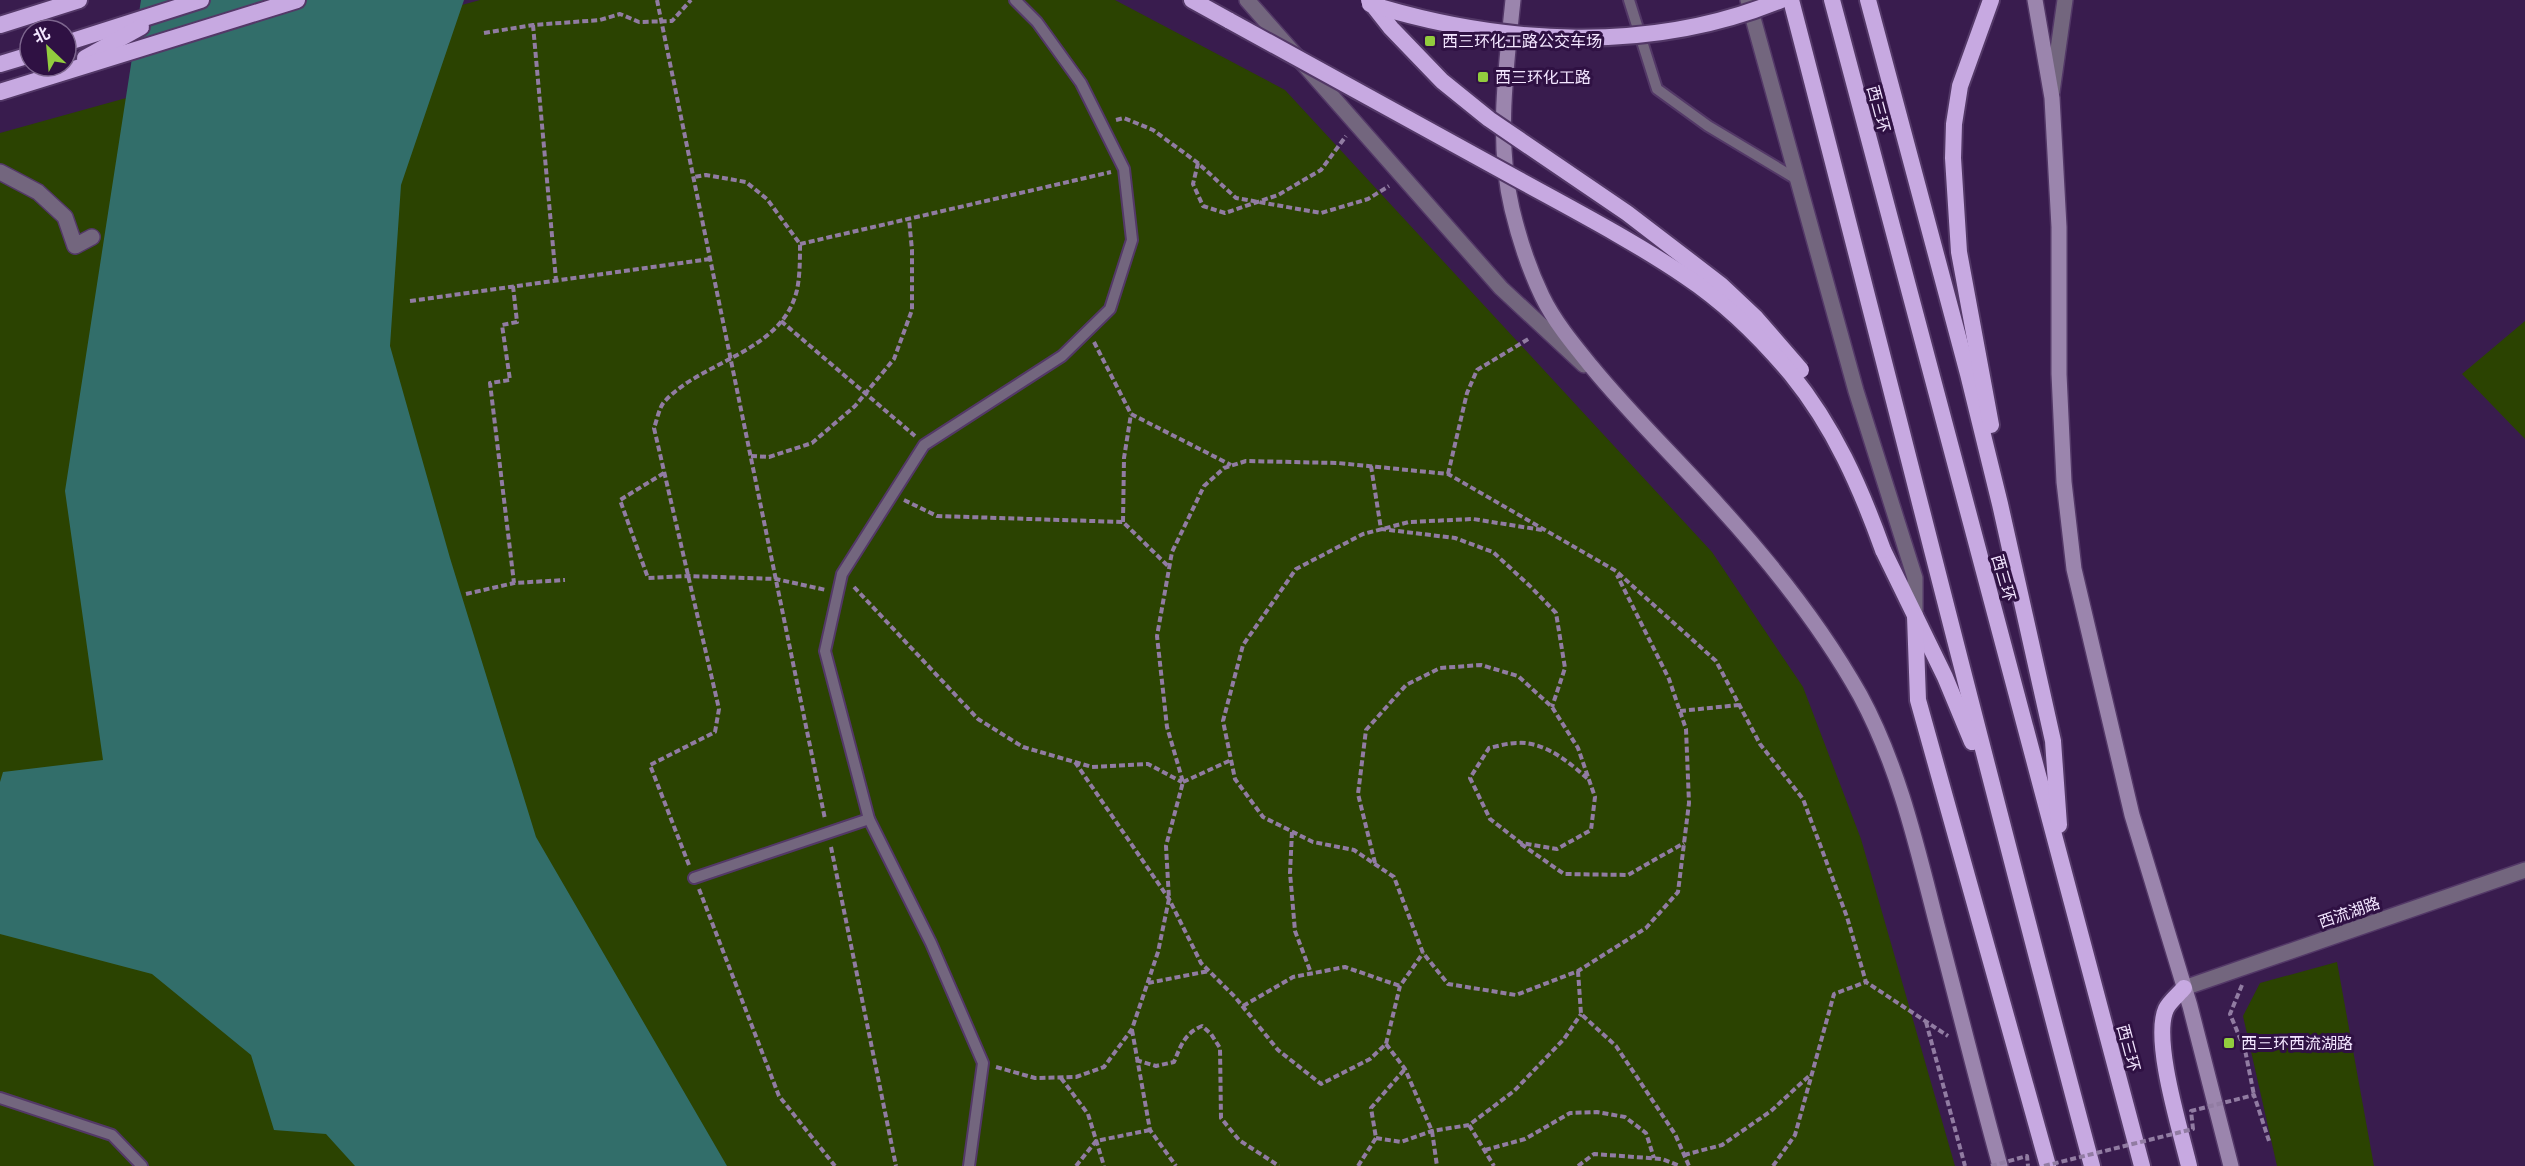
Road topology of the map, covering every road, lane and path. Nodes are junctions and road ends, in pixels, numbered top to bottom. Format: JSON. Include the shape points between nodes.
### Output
{"nodes":[{"id":1,"x":78,"y":0,"type":"edge"},
{"id":2,"x":201,"y":0,"type":"edge"},
{"id":3,"x":297,"y":0,"type":"edge"},
{"id":4,"x":657,"y":0,"type":"edge"},
{"id":5,"x":691,"y":0,"type":"edge"},
{"id":6,"x":1015,"y":0,"type":"edge"},
{"id":7,"x":1192,"y":0,"type":"edge"},
{"id":8,"x":1247,"y":0,"type":"edge"},
{"id":9,"x":1358,"y":0,"type":"edge"},
{"id":10,"x":1369,"y":0,"type":"edge"},
{"id":11,"x":1513,"y":0,"type":"edge"},
{"id":12,"x":1629,"y":0,"type":"edge"},
{"id":13,"x":1748,"y":0,"type":"edge"},
{"id":14,"x":1781,"y":0,"type":"edge"},
{"id":15,"x":1791,"y":0,"type":"edge"},
{"id":16,"x":1832,"y":0,"type":"edge"},
{"id":17,"x":1868,"y":0,"type":"edge"},
{"id":18,"x":1991,"y":0,"type":"edge"},
{"id":19,"x":2035,"y":0,"type":"edge"},
{"id":20,"x":2065,"y":0,"type":"edge"},
{"id":21,"x":175,"y":8,"type":"junction"},
{"id":22,"x":662,"y":21,"type":"junction"},
{"id":23,"x":0,"y":25,"type":"edge"},
{"id":24,"x":532,"y":25,"type":"junction"},
{"id":25,"x":484,"y":33,"type":"dead end"},
{"id":26,"x":78,"y":39,"type":"edge"},
{"id":27,"x":18,"y":59,"type":"edge"},
{"id":28,"x":78,"y":62,"type":"edge"},
{"id":29,"x":0,"y":64,"type":"edge"},
{"id":30,"x":78,"y":67,"type":"edge"},
{"id":31,"x":44,"y":78,"type":"edge"},
{"id":32,"x":0,"y":92,"type":"edge"},
{"id":33,"x":2052,"y":98,"type":"junction"},
{"id":34,"x":1100,"y":122,"type":"junction"},
{"id":35,"x":1356,"y":123,"type":"junction"},
{"id":36,"x":1198,"y":164,"type":"junction"},
{"id":37,"x":1124,"y":170,"type":"junction"},
{"id":38,"x":0,"y":172,"type":"edge"},
{"id":39,"x":694,"y":177,"type":"junction"},
{"id":40,"x":1403,"y":177,"type":"junction"},
{"id":41,"x":1798,"y":180,"type":"junction"},
{"id":42,"x":1260,"y":202,"type":"junction"},
{"id":43,"x":909,"y":219,"type":"junction"},
{"id":44,"x":92,"y":237,"type":"dead end"},
{"id":45,"x":800,"y":244,"type":"junction"},
{"id":46,"x":710,"y":258,"type":"junction"},
{"id":47,"x":556,"y":280,"type":"junction"},
{"id":48,"x":513,"y":286,"type":"junction"},
{"id":49,"x":410,"y":301,"type":"dead end"},
{"id":50,"x":781,"y":321,"type":"junction"},
{"id":51,"x":1545,"y":329,"type":"junction"},
{"id":52,"x":1088,"y":330,"type":"junction"},
{"id":53,"x":731,"y":358,"type":"junction"},
{"id":54,"x":1612,"y":391,"type":"junction"},
{"id":55,"x":866,"y":394,"type":"junction"},
{"id":56,"x":1131,"y":414,"type":"junction"},
{"id":57,"x":924,"y":445,"type":"junction"},
{"id":58,"x":751,"y":456,"type":"junction"},
{"id":59,"x":1232,"y":466,"type":"junction"},
{"id":60,"x":1371,"y":466,"type":"junction"},
{"id":61,"x":664,"y":473,"type":"junction"},
{"id":62,"x":1448,"y":474,"type":"junction"},
{"id":63,"x":893,"y":495,"type":"junction"},
{"id":64,"x":1863,"y":496,"type":"junction"},
{"id":65,"x":2000,"y":504,"type":"junction"},
{"id":66,"x":1123,"y":522,"type":"junction"},
{"id":67,"x":1381,"y":529,"type":"junction"},
{"id":68,"x":1545,"y":530,"type":"junction"},
{"id":69,"x":1170,"y":567,"type":"junction"},
{"id":70,"x":1616,"y":571,"type":"junction"},
{"id":71,"x":842,"y":574,"type":"junction"},
{"id":72,"x":688,"y":576,"type":"junction"},
{"id":73,"x":776,"y":579,"type":"junction"},
{"id":74,"x":565,"y":580,"type":"dead end"},
{"id":75,"x":514,"y":583,"type":"junction"},
{"id":76,"x":838,"y":592,"type":"junction"},
{"id":77,"x":466,"y":594,"type":"dead end"},
{"id":78,"x":1916,"y":616,"type":"junction"},
{"id":79,"x":1739,"y":705,"type":"junction"},
{"id":80,"x":1552,"y":707,"type":"junction"},
{"id":81,"x":1680,"y":711,"type":"junction"},
{"id":82,"x":1231,"y":759,"type":"junction"},
{"id":83,"x":1075,"y":762,"type":"junction"},
{"id":84,"x":1588,"y":778,"type":"junction"},
{"id":85,"x":1183,"y":782,"type":"junction"},
{"id":86,"x":1995,"y":797,"type":"junction"},
{"id":87,"x":869,"y":819,"type":"junction"},
{"id":88,"x":1292,"y":832,"type":"junction"},
{"id":89,"x":828,"y":833,"type":"junction"},
{"id":90,"x":1521,"y":843,"type":"junction"},
{"id":91,"x":1684,"y":843,"type":"junction"},
{"id":92,"x":1375,"y":864,"type":"junction"},
{"id":93,"x":2525,"y":870,"type":"edge"},
{"id":94,"x":2063,"y":871,"type":"junction"},
{"id":95,"x":694,"y":878,"type":"junction"},
{"id":96,"x":1169,"y":899,"type":"junction"},
{"id":97,"x":1423,"y":953,"type":"junction"},
{"id":98,"x":2249,"y":966,"type":"junction"},
{"id":99,"x":1209,"y":971,"type":"junction"},
{"id":100,"x":1578,"y":971,"type":"junction"},
{"id":101,"x":1311,"y":973,"type":"junction"},
{"id":102,"x":1866,"y":982,"type":"junction"},
{"id":103,"x":1148,"y":983,"type":"junction"},
{"id":104,"x":1400,"y":986,"type":"junction"},
{"id":105,"x":2184,"y":988,"type":"junction"},
{"id":106,"x":1243,"y":1006,"type":"junction"},
{"id":107,"x":1581,"y":1014,"type":"junction"},
{"id":108,"x":1926,"y":1021,"type":"junction"},
{"id":109,"x":1132,"y":1029,"type":"junction"},
{"id":110,"x":1386,"y":1044,"type":"junction"},
{"id":111,"x":1969,"y":1049,"type":"junction"},
{"id":112,"x":1136,"y":1060,"type":"junction"},
{"id":113,"x":983,"y":1063,"type":"junction"},
{"id":114,"x":1405,"y":1069,"type":"junction"},
{"id":115,"x":1812,"y":1074,"type":"junction"},
{"id":116,"x":1060,"y":1077,"type":"junction"},
{"id":117,"x":2254,"y":1095,"type":"junction"},
{"id":118,"x":0,"y":1098,"type":"edge"},
{"id":119,"x":1469,"y":1125,"type":"junction"},
{"id":120,"x":1150,"y":1130,"type":"junction"},
{"id":121,"x":1432,"y":1131,"type":"junction"},
{"id":122,"x":1376,"y":1138,"type":"junction"},
{"id":123,"x":1096,"y":1141,"type":"junction"},
{"id":124,"x":2269,"y":1141,"type":"dead end"},
{"id":125,"x":1485,"y":1150,"type":"junction"},
{"id":126,"x":1684,"y":1155,"type":"junction"},
{"id":127,"x":1654,"y":1158,"type":"junction"},
{"id":128,"x":142,"y":1166,"type":"edge"},
{"id":129,"x":835,"y":1166,"type":"edge"},
{"id":130,"x":896,"y":1166,"type":"edge"},
{"id":131,"x":969,"y":1166,"type":"edge"},
{"id":132,"x":1077,"y":1166,"type":"edge"},
{"id":133,"x":1104,"y":1166,"type":"edge"},
{"id":134,"x":1176,"y":1166,"type":"edge"},
{"id":135,"x":1280,"y":1166,"type":"edge"},
{"id":136,"x":1358,"y":1166,"type":"edge"},
{"id":137,"x":1437,"y":1166,"type":"edge"},
{"id":138,"x":1494,"y":1166,"type":"edge"},
{"id":139,"x":1578,"y":1166,"type":"edge"},
{"id":140,"x":1680,"y":1166,"type":"edge"},
{"id":141,"x":1689,"y":1166,"type":"edge"},
{"id":142,"x":1773,"y":1166,"type":"edge"},
{"id":143,"x":1965,"y":1166,"type":"edge"},
{"id":144,"x":1991,"y":1166,"type":"edge"},
{"id":145,"x":2000,"y":1166,"type":"edge"},
{"id":146,"x":2028,"y":1166,"type":"edge"},
{"id":147,"x":2046,"y":1166,"type":"edge"},
{"id":148,"x":2092,"y":1166,"type":"edge"},
{"id":149,"x":2142,"y":1166,"type":"edge"},
{"id":150,"x":2189,"y":1166,"type":"edge"},
{"id":151,"x":2231,"y":1166,"type":"edge"}],
"edges":[{"from":1,"to":23,"type":"highway"},
{"from":2,"to":21,"type":"highway"},
{"from":3,"to":30,"type":"highway"},
{"from":4,"to":22,"type":"path"},
{"from":5,"to":22,"type":"path","via":[[672,21]]},
{"from":6,"to":34,"type":"lane","via":[[1037,22],[1081,83]]},
{"from":7,"to":64,"type":"highway","bridge":true,"via":[[1686,276],[1752,333],[1790,374],[1837,441]]},
{"from":8,"to":35,"type":"street"},
{"from":9,"to":14,"type":"highway","bridge":true,"via":[[1418,19],[1543,37],[1618,37],[1681,29],[1739,16]]},
{"from":10,"to":64,"type":"highway","bridge":true,"via":[[1442,81],[1627,213],[1721,285],[1755,317],[1804,373],[1828,412]]},
{"from":11,"to":54,"type":"main road","via":[[1504,122],[1512,207],[1543,298]]},
{"from":12,"to":41,"type":"lane","via":[[1657,89],[1708,126]]},
{"from":13,"to":41,"type":"street"},
{"from":15,"to":86,"type":"highway"},
{"from":16,"to":94,"type":"highway","name":"西三环"},
{"from":17,"to":65,"type":"highway"},
{"from":18,"to":65,"type":"highway","via":[[1960,86],[1953,158],[1959,252],[1990,416]]},
{"from":19,"to":33,"type":"main road"},
{"from":20,"to":33,"type":"street"},
{"from":21,"to":26,"type":"highway"},
{"from":21,"to":28,"type":"highway"},
{"from":22,"to":24,"type":"path","via":[[639,22],[620,14],[600,20]]},
{"from":22,"to":39,"type":"path"},
{"from":24,"to":25,"type":"path"},
{"from":24,"to":47,"type":"path"},
{"from":27,"to":29,"type":"highway"},
{"from":31,"to":32,"type":"highway"},
{"from":33,"to":105,"type":"main road","via":[[2064,482],[2074,569],[2132,815]]},
{"from":34,"to":36,"type":"path","via":[[1124,118],[1153,130]]},
{"from":34,"to":37,"type":"lane"},
{"from":35,"to":40,"type":"street"},
{"from":35,"to":42,"type":"path","via":[[1321,170]]},
{"from":36,"to":42,"type":"path","via":[[1236,198]]},
{"from":36,"to":42,"type":"path","via":[[1193,184],[1203,206],[1225,213]]},
{"from":37,"to":43,"type":"path"},
{"from":37,"to":52,"type":"lane","via":[[1132,240],[1110,309]]},
{"from":38,"to":44,"type":"street","via":[[38,192],[65,217],[75,246]]},
{"from":39,"to":45,"type":"path","via":[[706,175],[746,182],[767,199]]},
{"from":39,"to":46,"type":"path"},
{"from":40,"to":42,"type":"path","via":[[1368,199],[1321,213]]},
{"from":40,"to":51,"type":"street","via":[[1501,288]]},
{"from":41,"to":78,"type":"street","via":[[1856,391],[1915,578]]},
{"from":43,"to":45,"type":"path"},
{"from":43,"to":55,"type":"path","via":[[912,310],[894,359]]},
{"from":45,"to":50,"type":"path","via":[[796,292]]},
{"from":46,"to":47,"type":"path"},
{"from":46,"to":53,"type":"path"},
{"from":47,"to":48,"type":"path"},
{"from":48,"to":49,"type":"path"},
{"from":48,"to":75,"type":"path","via":[[517,322],[502,325],[510,380],[490,383]]},
{"from":50,"to":53,"type":"path","via":[[757,343]]},
{"from":50,"to":55,"type":"path"},
{"from":51,"to":54,"type":"street"},
{"from":51,"to":62,"type":"path","via":[[1477,370],[1467,393]]},
{"from":52,"to":56,"type":"path"},
{"from":52,"to":57,"type":"lane","via":[[1062,356]]},
{"from":53,"to":58,"type":"path"},
{"from":53,"to":61,"type":"path","via":[[687,383],[663,403],[654,428]]},
{"from":54,"to":111,"type":"main road","via":[[1769,564],[1816,625],[1859,695],[1886,749],[1914,838]]},
{"from":55,"to":57,"type":"path"},
{"from":55,"to":58,"type":"path","via":[[812,443],[769,457]]},
{"from":56,"to":59,"type":"path"},
{"from":56,"to":66,"type":"path","via":[[1124,458]]},
{"from":57,"to":63,"type":"lane"},
{"from":58,"to":73,"type":"path"},
{"from":59,"to":60,"type":"path","via":[[1246,461]]},
{"from":59,"to":69,"type":"path","via":[[1224,468],[1204,486],[1172,552]]},
{"from":60,"to":62,"type":"path"},
{"from":60,"to":67,"type":"path"},
{"from":61,"to":72,"type":"path"},
{"from":61,"to":72,"type":"path","via":[[620,500],[648,578]]},
{"from":62,"to":68,"type":"path"},
{"from":63,"to":66,"type":"path","via":[[937,516]]},
{"from":63,"to":71,"type":"lane"},
{"from":64,"to":78,"type":"highway","bridge":true,"via":[[1883,550]]},
{"from":65,"to":94,"type":"highway","via":[[2053,741]]},
{"from":66,"to":69,"type":"path"},
{"from":67,"to":68,"type":"path","via":[[1409,522],[1473,519]]},
{"from":67,"to":80,"type":"path","via":[[1455,538],[1493,552],[1532,588],[1556,614],[1564,668]]},
{"from":67,"to":82,"type":"path","via":[[1363,534],[1296,569],[1243,645],[1222,721]]},
{"from":68,"to":70,"type":"path"},
{"from":69,"to":85,"type":"path","via":[[1157,636],[1167,727]]},
{"from":70,"to":79,"type":"path","via":[[1716,661]]},
{"from":70,"to":81,"type":"path","via":[[1669,679]]},
{"from":71,"to":76,"type":"lane"},
{"from":71,"to":83,"type":"path","via":[[978,719],[1023,747]]},
{"from":72,"to":73,"type":"path"},
{"from":72,"to":95,"type":"path","via":[[719,709],[715,732],[650,765]]},
{"from":73,"to":76,"type":"path"},
{"from":73,"to":89,"type":"path"},
{"from":74,"to":75,"type":"path"},
{"from":75,"to":77,"type":"path"},
{"from":76,"to":87,"type":"lane","via":[[825,651]]},
{"from":78,"to":86,"type":"highway"},
{"from":78,"to":147,"type":"highway","via":[[1918,700]]},
{"from":79,"to":81,"type":"path"},
{"from":79,"to":102,"type":"path","via":[[1760,744],[1803,799],[1847,917]]},
{"from":80,"to":84,"type":"path","via":[[1578,748]]},
{"from":80,"to":92,"type":"path","via":[[1518,676],[1481,665],[1440,668],[1406,685],[1366,730],[1358,794]]},
{"from":81,"to":91,"type":"path","via":[[1686,729],[1689,803]]},
{"from":82,"to":85,"type":"path"},
{"from":82,"to":88,"type":"path","via":[[1235,779],[1263,817]]},
{"from":83,"to":85,"type":"path","via":[[1092,767],[1148,764]]},
{"from":83,"to":96,"type":"path"},
{"from":84,"to":90,"type":"path","via":[[1595,797],[1591,831],[1557,849]]},
{"from":84,"to":90,"type":"path","via":[[1546,749],[1520,742],[1489,748],[1470,778],[1490,819]]},
{"from":85,"to":96,"type":"path","via":[[1166,846]]},
{"from":86,"to":148,"type":"highway"},
{"from":87,"to":89,"type":"lane"},
{"from":87,"to":113,"type":"lane","via":[[931,943]]},
{"from":88,"to":92,"type":"path","via":[[1312,842],[1354,850]]},
{"from":88,"to":101,"type":"path","via":[[1290,873],[1295,931]]},
{"from":89,"to":95,"type":"lane"},
{"from":89,"to":130,"type":"path"},
{"from":90,"to":91,"type":"path","via":[[1564,874],[1618,875],[1628,875]]},
{"from":91,"to":100,"type":"path","via":[[1678,892],[1646,927]]},
{"from":92,"to":97,"type":"path","via":[[1394,877]]},
{"from":93,"to":98,"type":"street","name":"西流湖路"},
{"from":94,"to":149,"type":"highway","name":"西三环"},
{"from":95,"to":129,"type":"path","via":[[779,1096]]},
{"from":96,"to":99,"type":"path","via":[[1201,963]]},
{"from":96,"to":103,"type":"path"},
{"from":97,"to":100,"type":"path","via":[[1448,984],[1516,995]]},
{"from":97,"to":104,"type":"path"},
{"from":98,"to":105,"type":"street","name":"西流湖路"},
{"from":98,"to":117,"type":"path","via":[[2230,1014],[2245,1050]]},
{"from":99,"to":103,"type":"path"},
{"from":99,"to":106,"type":"path"},
{"from":100,"to":107,"type":"path"},
{"from":101,"to":104,"type":"path","via":[[1345,967]]},
{"from":101,"to":106,"type":"path","via":[[1293,977]]},
{"from":102,"to":108,"type":"path"},
{"from":102,"to":115,"type":"path","via":[[1834,994]]},
{"from":103,"to":109,"type":"path"},
{"from":104,"to":110,"type":"path"},
{"from":105,"to":150,"type":"highway","via":[[2166,1009],[2163,1041]]},
{"from":105,"to":151,"type":"main road"},
{"from":106,"to":110,"type":"path","via":[[1278,1050],[1321,1084],[1370,1059]]},
{"from":107,"to":119,"type":"path","via":[[1564,1039],[1514,1091]]},
{"from":107,"to":126,"type":"path","via":[[1616,1046],[1675,1134]]},
{"from":108,"to":111,"type":"path"},
{"from":108,"to":143,"type":"path"},
{"from":109,"to":112,"type":"path"},
{"from":109,"to":116,"type":"path","via":[[1104,1068],[1076,1077]]},
{"from":110,"to":114,"type":"path"},
{"from":111,"to":145,"type":"main road"},
{"from":112,"to":120,"type":"path"},
{"from":112,"to":135,"type":"path","via":[[1156,1066],[1174,1062],[1190,1031],[1202,1026],[1220,1048],[1221,1118],[1239,1140]]},
{"from":113,"to":116,"type":"path","via":[[1035,1078]]},
{"from":113,"to":131,"type":"lane"},
{"from":114,"to":121,"type":"path"},
{"from":114,"to":122,"type":"path","via":[[1371,1108]]},
{"from":115,"to":126,"type":"path","via":[[1771,1111],[1722,1146]]},
{"from":115,"to":142,"type":"path","via":[[1795,1134]]},
{"from":116,"to":123,"type":"path","via":[[1088,1114]]},
{"from":117,"to":124,"type":"path","bridge":true},
{"from":117,"to":147,"type":"path","bridge":true,"via":[[2191,1111],[2193,1129]]},
{"from":118,"to":128,"type":"lane","via":[[112,1135]]},
{"from":119,"to":121,"type":"path"},
{"from":119,"to":125,"type":"path"},
{"from":120,"to":123,"type":"path"},
{"from":120,"to":134,"type":"path"},
{"from":121,"to":122,"type":"path","via":[[1401,1142]]},
{"from":121,"to":137,"type":"path"},
{"from":122,"to":136,"type":"path"},
{"from":123,"to":132,"type":"path"},
{"from":123,"to":133,"type":"path"},
{"from":125,"to":127,"type":"path","via":[[1525,1139],[1570,1113],[1596,1112],[1625,1117],[1646,1133]]},
{"from":125,"to":138,"type":"path"},
{"from":126,"to":141,"type":"path"},
{"from":127,"to":139,"type":"path","via":[[1594,1154]]},
{"from":127,"to":140,"type":"path"},
{"from":144,"to":146,"type":"path","bridge":true,"via":[[2027,1156]]}]}
